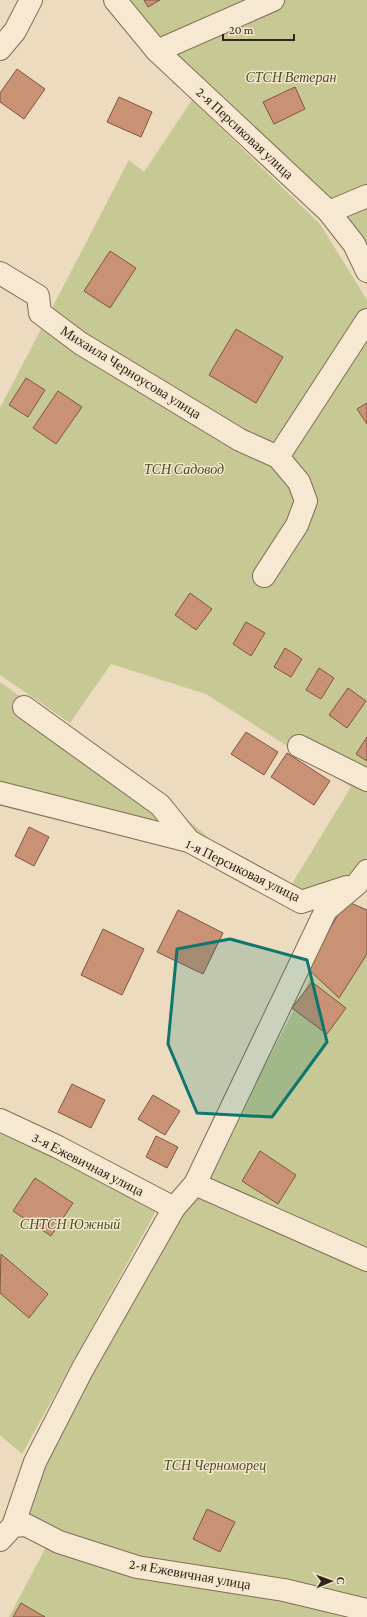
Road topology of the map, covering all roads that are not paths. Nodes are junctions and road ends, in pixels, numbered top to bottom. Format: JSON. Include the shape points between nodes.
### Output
{"nodes":[{"id":1,"x":31,"y":0,"type":"edge"},
{"id":2,"x":115,"y":0,"type":"edge"},
{"id":3,"x":273,"y":0,"type":"edge"},
{"id":4,"x":0,"y":49,"type":"edge"},
{"id":5,"x":157,"y":51,"type":"junction"},
{"id":6,"x":367,"y":196,"type":"edge"},
{"id":7,"x":330,"y":212,"type":"junction"},
{"id":8,"x":367,"y":271,"type":"edge"},
{"id":9,"x":0,"y":273,"type":"edge"},
{"id":10,"x":367,"y":320,"type":"edge"},
{"id":11,"x":278,"y":457,"type":"junction"},
{"id":12,"x":264,"y":576,"type":"dead end"},
{"id":13,"x":24,"y":707,"type":"dead end"},
{"id":14,"x":299,"y":746,"type":"dead end"},
{"id":15,"x":367,"y":780,"type":"edge"},
{"id":16,"x":0,"y":792,"type":"edge"},
{"id":17,"x":189,"y":841,"type":"junction"},
{"id":18,"x":364,"y":882,"type":"edge"},
{"id":19,"x":0,"y":1120,"type":"edge"},
{"id":20,"x":195,"y":1184,"type":"junction"},
{"id":21,"x":174,"y":1208,"type":"junction"},
{"id":22,"x":367,"y":1260,"type":"edge"},
{"id":23,"x":6,"y":1533,"type":"edge"},
{"id":24,"x":367,"y":1610,"type":"edge"}],
"edges":[{"from":1,"to":4,"type":"street","via":[[15,31]]},
{"from":2,"to":5,"type":"street","name":"2-я Персиковая улица"},
{"from":3,"to":5,"type":"street"},
{"from":5,"to":7,"type":"street","name":"2-я Персиковая улица"},
{"from":6,"to":7,"type":"street"},
{"from":7,"to":8,"type":"street","name":"2-я Персиковая улица","via":[[354,244]]},
{"from":9,"to":11,"type":"street","name":"Михаила Черноусова улица","via":[[38,296],[40,313],[80,343],[240,440]]},
{"from":10,"to":11,"type":"street"},
{"from":11,"to":12,"type":"street","via":[[299,482],[306,500],[297,525]]},
{"from":13,"to":17,"type":"street","via":[[160,805]]},
{"from":14,"to":15,"type":"street"},
{"from":16,"to":17,"type":"street","name":"1-я Персиковая улица"},
{"from":17,"to":18,"type":"street","name":"1-я Персиковая улица","via":[[301,902]]},
{"from":18,"to":20,"type":"street","via":[[326,910]]},
{"from":19,"to":21,"type":"street","name":"3-я Ежевичная улица","via":[[58,1147]]},
{"from":20,"to":21,"type":"street"},
{"from":20,"to":22,"type":"street"},
{"from":21,"to":23,"type":"street","via":[[82,1370],[38,1455]]},
{"from":23,"to":24,"type":"street","name":"2-я Ежевичная улица","via":[[26,1525],[59,1542],[137,1567],[284,1590]]}]}
